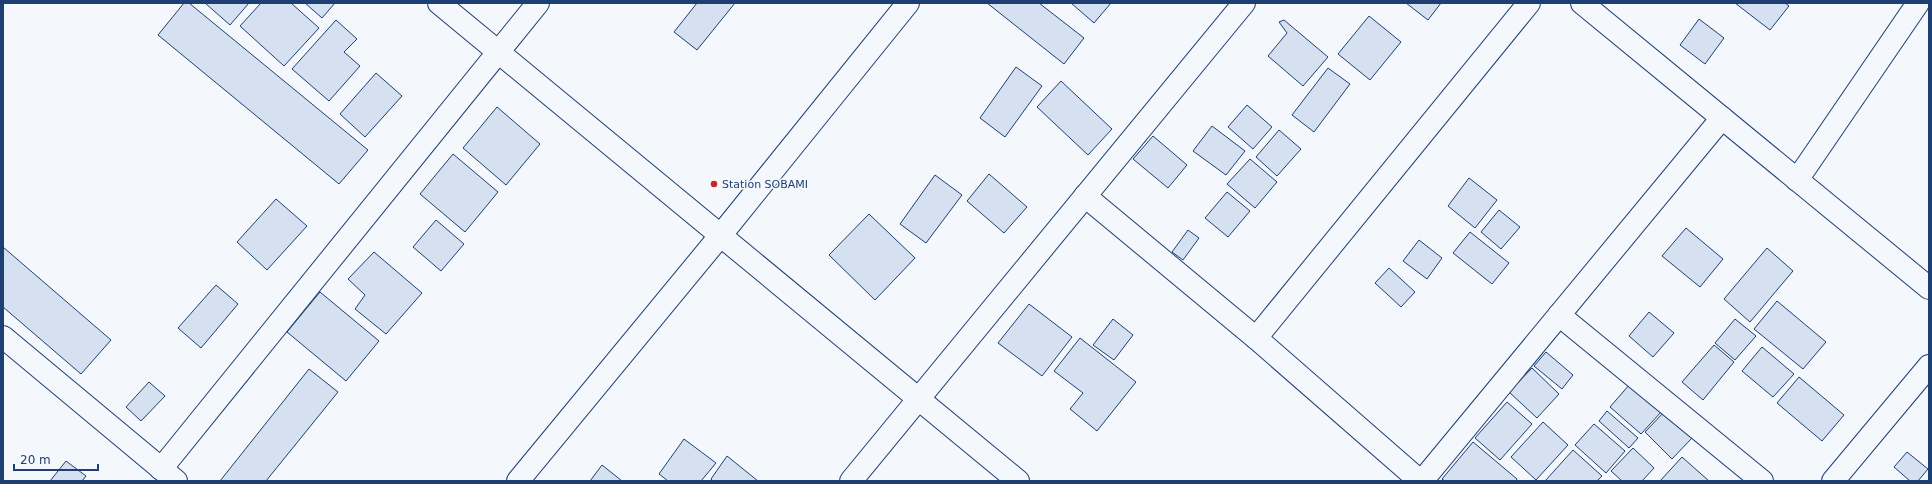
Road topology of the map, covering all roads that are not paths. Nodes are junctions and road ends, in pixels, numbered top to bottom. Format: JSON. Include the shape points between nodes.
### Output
{"nodes":[{"id":1,"x":439,"y":3,"type":"edge"},
{"id":2,"x":538,"y":3,"type":"edge"},
{"id":3,"x":908,"y":3,"type":"edge"},
{"id":4,"x":1244,"y":3,"type":"edge"},
{"id":5,"x":1529,"y":3,"type":"edge"},
{"id":6,"x":1582,"y":3,"type":"edge"},
{"id":7,"x":1918,"y":3,"type":"edge"},
{"id":8,"x":498,"y":51,"type":"junction"},
{"id":9,"x":1722,"y":118,"type":"junction"},
{"id":10,"x":1797,"y":180,"type":"junction"},
{"id":11,"x":1085,"y":196,"type":"junction"},
{"id":12,"x":720,"y":236,"type":"junction"},
{"id":13,"x":1929,"y":288,"type":"edge"},
{"id":14,"x":1559,"y":314,"type":"junction"},
{"id":15,"x":3,"y":337,"type":"edge"},
{"id":16,"x":1256,"y":338,"type":"junction"},
{"id":17,"x":1929,"y":366,"type":"edge"},
{"id":18,"x":919,"y":399,"type":"junction"},
{"id":19,"x":168,"y":475,"type":"edge"},
{"id":20,"x":518,"y":481,"type":"edge"},
{"id":21,"x":851,"y":481,"type":"edge"},
{"id":22,"x":1018,"y":481,"type":"edge"},
{"id":23,"x":1421,"y":481,"type":"edge"},
{"id":24,"x":1762,"y":481,"type":"edge"},
{"id":25,"x":1834,"y":481,"type":"edge"}],
"edges":[{"from":1,"to":8,"type":"street"},
{"from":2,"to":8,"type":"street"},
{"from":3,"to":12,"type":"street"},
{"from":4,"to":11,"type":"street"},
{"from":5,"to":16,"type":"street"},
{"from":6,"to":9,"type":"street"},
{"from":7,"to":10,"type":"street"},
{"from":8,"to":12,"type":"street"},
{"from":8,"to":19,"type":"street"},
{"from":9,"to":10,"type":"street"},
{"from":9,"to":14,"type":"street"},
{"from":10,"to":13,"type":"street"},
{"from":11,"to":16,"type":"street"},
{"from":11,"to":18,"type":"street"},
{"from":12,"to":18,"type":"street"},
{"from":12,"to":20,"type":"street"},
{"from":14,"to":23,"type":"street"},
{"from":14,"to":24,"type":"street"},
{"from":15,"to":19,"type":"street"},
{"from":16,"to":23,"type":"street"},
{"from":17,"to":25,"type":"street"},
{"from":18,"to":21,"type":"street"},
{"from":18,"to":22,"type":"street"}]}
